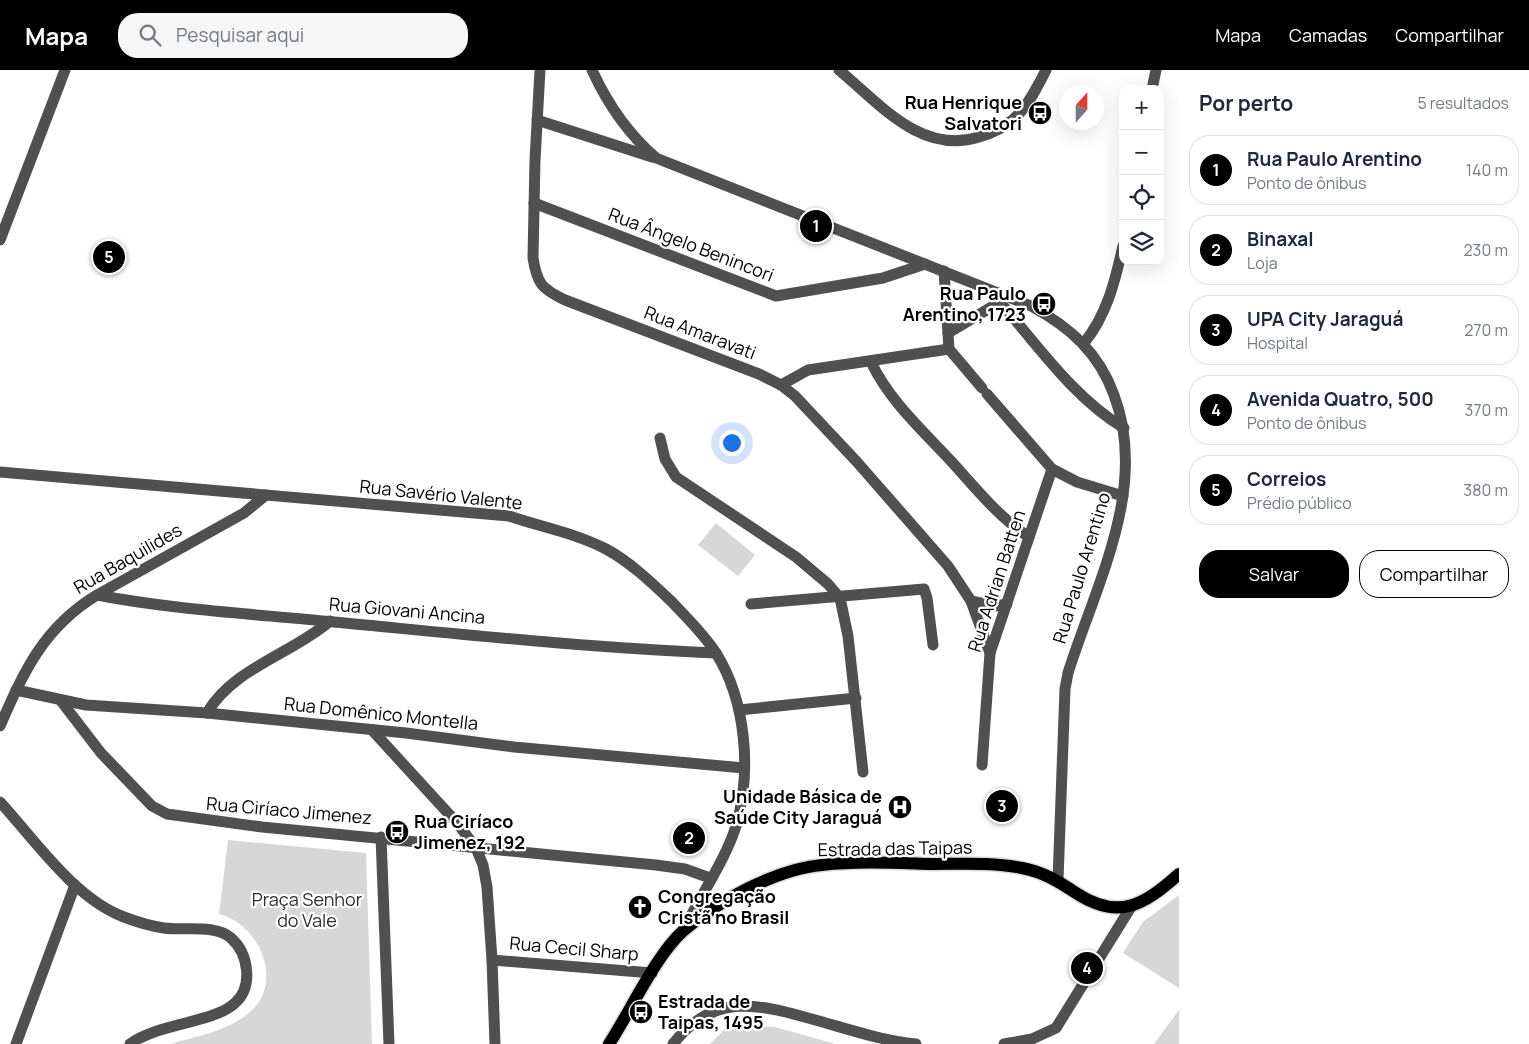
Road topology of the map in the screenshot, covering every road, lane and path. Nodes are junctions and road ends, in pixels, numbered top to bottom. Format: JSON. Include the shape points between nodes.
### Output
{"nodes":[{"id":1,"x":65,"y":70,"type":"edge"},
{"id":2,"x":540,"y":70,"type":"edge"},
{"id":3,"x":592,"y":70,"type":"edge"},
{"id":4,"x":839,"y":70,"type":"edge"},
{"id":5,"x":1046,"y":70,"type":"edge"},
{"id":6,"x":1156,"y":70,"type":"edge"},
{"id":7,"x":1153,"y":85,"type":"edge"},
{"id":8,"x":537,"y":120,"type":"junction"},
{"id":9,"x":656,"y":158,"type":"junction"},
{"id":10,"x":534,"y":203,"type":"junction"},
{"id":11,"x":0,"y":240,"type":"edge"},
{"id":12,"x":1119,"y":259,"type":"edge"},
{"id":13,"x":925,"y":264,"type":"junction"},
{"id":14,"x":944,"y":271,"type":"junction"},
{"id":15,"x":1002,"y":299,"type":"junction"},
{"id":16,"x":948,"y":333,"type":"junction"},
{"id":17,"x":1084,"y":343,"type":"junction"},
{"id":18,"x":949,"y":349,"type":"junction"},
{"id":19,"x":871,"y":362,"type":"junction"},
{"id":20,"x":781,"y":384,"type":"junction"},
{"id":21,"x":1124,"y":428,"type":"junction"},
{"id":22,"x":660,"y":438,"type":"dead end"},
{"id":23,"x":1052,"y":469,"type":"junction"},
{"id":24,"x":0,"y":472,"type":"edge"},
{"id":25,"x":266,"y":495,"type":"junction"},
{"id":26,"x":1124,"y":496,"type":"junction"},
{"id":27,"x":1029,"y":537,"type":"junction"},
{"id":28,"x":97,"y":595,"type":"junction"},
{"id":29,"x":840,"y":598,"type":"junction"},
{"id":30,"x":970,"y":601,"type":"junction"},
{"id":31,"x":751,"y":604,"type":"dead end"},
{"id":32,"x":1007,"y":604,"type":"junction"},
{"id":33,"x":330,"y":621,"type":"junction"},
{"id":34,"x":933,"y":645,"type":"dead end"},
{"id":35,"x":716,"y":653,"type":"junction"},
{"id":36,"x":990,"y":653,"type":"junction"},
{"id":37,"x":16,"y":690,"type":"junction"},
{"id":38,"x":856,"y":698,"type":"junction"},
{"id":39,"x":61,"y":701,"type":"junction"},
{"id":40,"x":739,"y":710,"type":"junction"},
{"id":41,"x":207,"y":713,"type":"junction"},
{"id":42,"x":0,"y":726,"type":"edge"},
{"id":43,"x":372,"y":730,"type":"junction"},
{"id":44,"x":982,"y":765,"type":"dead end"},
{"id":45,"x":744,"y":768,"type":"junction"},
{"id":46,"x":863,"y":772,"type":"dead end"},
{"id":47,"x":0,"y":802,"type":"edge"},
{"id":48,"x":382,"y":837,"type":"junction"},
{"id":49,"x":476,"y":848,"type":"junction"},
{"id":50,"x":1179,"y":874,"type":"edge"},
{"id":51,"x":710,"y":878,"type":"junction"},
{"id":52,"x":1058,"y":880,"type":"junction"},
{"id":53,"x":75,"y":884,"type":"junction"},
{"id":54,"x":1131,"y":907,"type":"junction"},
{"id":55,"x":684,"y":931,"type":"junction"},
{"id":56,"x":492,"y":960,"type":"junction"},
{"id":57,"x":652,"y":973,"type":"junction"},
{"id":58,"x":16,"y":1044,"type":"edge"},
{"id":59,"x":130,"y":1044,"type":"edge"},
{"id":60,"x":389,"y":1044,"type":"edge"},
{"id":61,"x":495,"y":1044,"type":"edge"},
{"id":62,"x":609,"y":1044,"type":"edge"},
{"id":63,"x":673,"y":1044,"type":"edge"},
{"id":64,"x":916,"y":1044,"type":"edge"},
{"id":65,"x":1004,"y":1044,"type":"edge"}],
"edges":[{"from":1,"to":11,"type":"street"},
{"from":2,"to":8,"type":"street","name":"Rua Amaravati"},
{"from":3,"to":9,"type":"street","name":"Rua Paulo Arentino","via":[[619,121]]},
{"from":4,"to":5,"type":"street","via":[[914,130],[934,139],[962,142],[992,133],[1012,122],[1024,109]]},
{"from":6,"to":7,"type":"street"},
{"from":8,"to":9,"type":"street"},
{"from":8,"to":10,"type":"street","name":"Rua Amaravati"},
{"from":9,"to":13,"type":"street","name":"Rua Paulo Arentino"},
{"from":10,"to":13,"type":"street","name":"Rua Ângelo Benincori","via":[[776,296],[874,280]]},
{"from":10,"to":20,"type":"street","name":"Rua Amaravati","via":[[533,258],[540,284],[547,291]]},
{"from":12,"to":17,"type":"street","via":[[1104,310]]},
{"from":13,"to":14,"type":"street","name":"Rua Paulo Arentino"},
{"from":14,"to":15,"type":"street","name":"Rua Paulo Arentino"},
{"from":14,"to":16,"type":"street"},
{"from":15,"to":16,"type":"street"},
{"from":15,"to":17,"type":"street","name":"Rua Paulo Arentino","via":[[1048,315]]},
{"from":15,"to":21,"type":"street","via":[[1095,408]]},
{"from":16,"to":18,"type":"street"},
{"from":17,"to":21,"type":"street","name":"Rua Paulo Arentino","via":[[1102,365]]},
{"from":18,"to":19,"type":"street"},
{"from":18,"to":23,"type":"street"},
{"from":19,"to":20,"type":"street","via":[[808,370]]},
{"from":19,"to":27,"type":"street","via":[[884,386],[916,424],[1002,516]]},
{"from":20,"to":30,"type":"street","name":"Rua Amaravati","via":[[823,425],[933,548]]},
{"from":21,"to":26,"type":"street","name":"Rua Paulo Arentino","via":[[1127,460]]},
{"from":22,"to":29,"type":"street","via":[[665,459],[676,477],[796,557]]},
{"from":23,"to":26,"type":"street","via":[[1077,482]]},
{"from":23,"to":27,"type":"street","name":"Rua Adrian Batten"},
{"from":24,"to":25,"type":"street","name":"Rua Savério Valente"},
{"from":25,"to":28,"type":"street","name":"Rua Baquilides","via":[[244,513]]},
{"from":25,"to":35,"type":"street","name":"Rua Savério Valente","via":[[509,516],[569,534],[607,550],[640,573],[674,605]]},
{"from":26,"to":52,"type":"street","name":"Rua Paulo Arentino","via":[[1065,689]]},
{"from":27,"to":32,"type":"street","name":"Rua Adrian Batten"},
{"from":28,"to":33,"type":"street","name":"Rua Giovani Ancina","via":[[154,604]]},
{"from":28,"to":37,"type":"street","name":"Rua Baquilides","via":[[74,611],[42,643]]},
{"from":29,"to":31,"type":"street"},
{"from":29,"to":34,"type":"street","via":[[924,589]]},
{"from":29,"to":38,"type":"street"},
{"from":30,"to":32,"type":"street"},
{"from":30,"to":36,"type":"street","name":"Rua Amaravati"},
{"from":32,"to":36,"type":"street","name":"Rua Adrian Batten"},
{"from":33,"to":35,"type":"street","name":"Rua Giovani Ancina"},
{"from":33,"to":41,"type":"street","via":[[306,640],[237,680],[218,696]]},
{"from":35,"to":40,"type":"street","name":"Rua Savério Valente"},
{"from":36,"to":44,"type":"street","name":"Rua Adrian Batten"},
{"from":37,"to":39,"type":"street","name":"Rua Domênico Montella"},
{"from":37,"to":42,"type":"street","name":"Rua Baquilides"},
{"from":38,"to":40,"type":"street"},
{"from":38,"to":46,"type":"street"},
{"from":39,"to":41,"type":"street","name":"Rua Domênico Montella"},
{"from":39,"to":48,"type":"street","name":"Rua Ciríaco Jimenez","via":[[107,760],[152,806],[167,814],[262,827]]},
{"from":40,"to":45,"type":"street","name":"Rua Savério Valente"},
{"from":41,"to":43,"type":"street","name":"Rua Domênico Montella"},
{"from":43,"to":45,"type":"street","name":"Rua Domênico Montella"},
{"from":43,"to":49,"type":"street"},
{"from":45,"to":51,"type":"street","name":"Rua Savério Valente","via":[[732,839]]},
{"from":47,"to":53,"type":"street"},
{"from":48,"to":49,"type":"street","name":"Rua Ciríaco Jimenez"},
{"from":48,"to":60,"type":"street"},
{"from":49,"to":51,"type":"street","name":"Rua Ciríaco Jimenez","via":[[673,867]]},
{"from":49,"to":56,"type":"street","via":[[487,887]]},
{"from":50,"to":54,"type":"main road","name":"Estrada das Taipas","via":[[1159,892]]},
{"from":51,"to":55,"type":"street","name":"Rua Savério Valente"},
{"from":52,"to":54,"type":"main road","name":"Estrada das Taipas","via":[[1076,893],[1107,907]]},
{"from":52,"to":55,"type":"main road","name":"Estrada das Taipas","via":[[1043,873],[1009,866],[820,865],[760,883],[728,900]]},
{"from":53,"to":58,"type":"street"},
{"from":53,"to":59,"type":"street","via":[[106,909],[142,924],[224,934],[237,945],[246,964],[242,995],[235,1004],[148,1033]]},
{"from":54,"to":65,"type":"street","via":[[1056,1028],[1032,1039]]},
{"from":55,"to":57,"type":"main road","name":"Estrada das Taipas"},
{"from":56,"to":57,"type":"street","name":"Rua Cecil Sharp"},
{"from":56,"to":61,"type":"street"},
{"from":57,"to":62,"type":"main road","name":"Estrada das Taipas"},
{"from":63,"to":64,"type":"street","via":[[706,1014],[749,1005],[798,1014],[882,1039]]}]}
